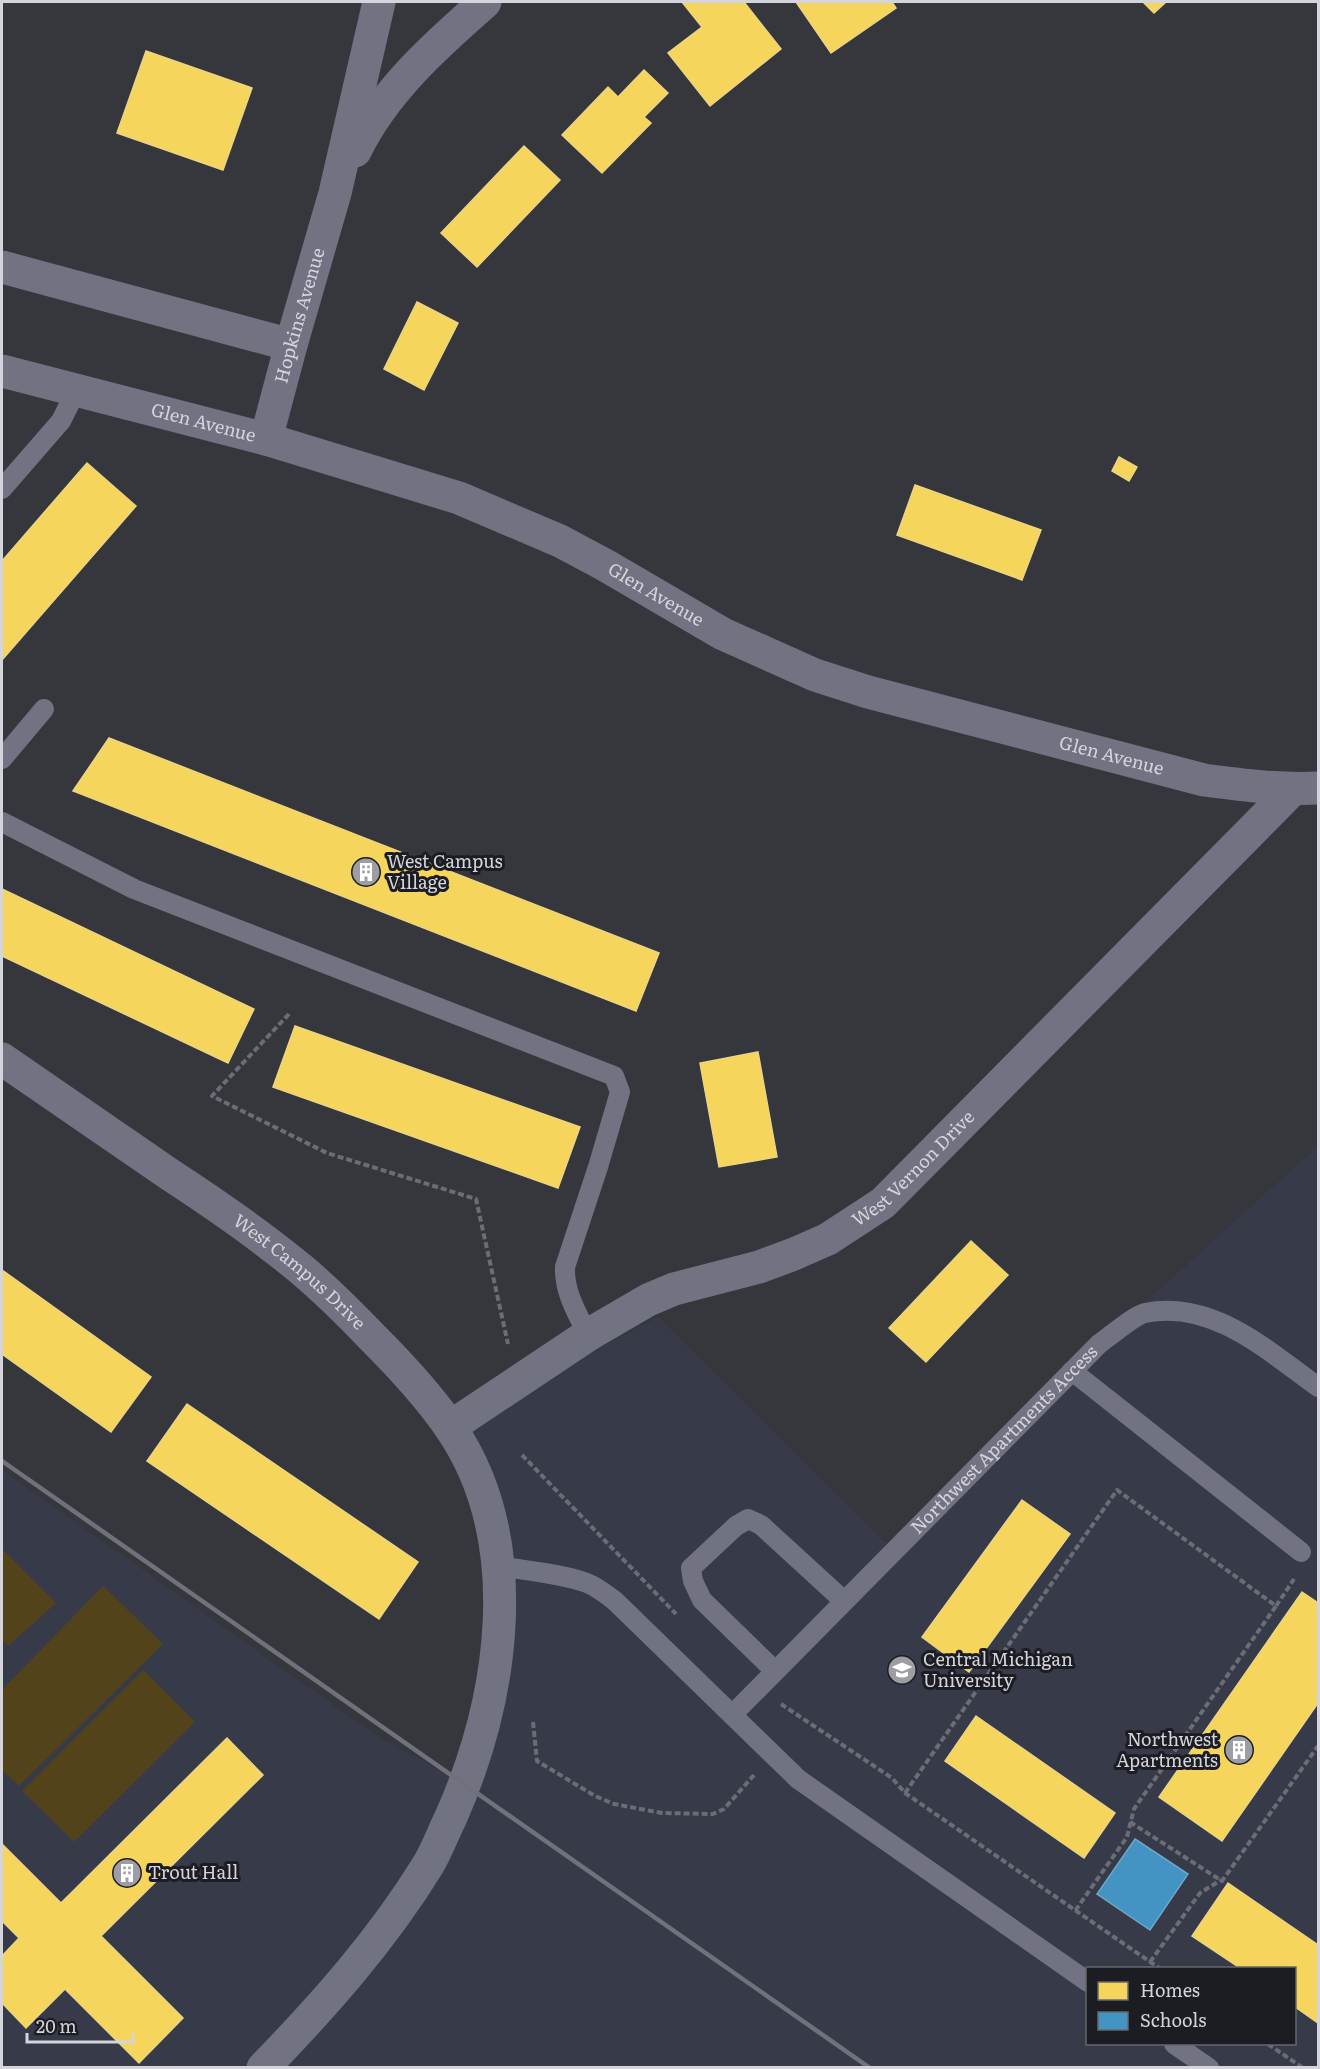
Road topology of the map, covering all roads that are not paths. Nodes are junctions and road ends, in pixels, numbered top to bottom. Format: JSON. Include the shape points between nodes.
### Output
{"nodes":[{"id":1,"x":378,"y":2,"type":"edge"},
{"id":2,"x":485,"y":2,"type":"edge"},
{"id":3,"x":335,"y":193,"type":"junction"},
{"id":4,"x":2,"y":267,"type":"edge"},
{"id":5,"x":291,"y":345,"type":"junction"},
{"id":6,"x":2,"y":371,"type":"edge"},
{"id":7,"x":77,"y":389,"type":"junction"},
{"id":8,"x":266,"y":439,"type":"junction"},
{"id":9,"x":2,"y":489,"type":"edge"},
{"id":10,"x":45,"y":709,"type":"dead end"},
{"id":11,"x":2,"y":759,"type":"edge"},
{"id":12,"x":1306,"y":789,"type":"edge"},
{"id":13,"x":2,"y":822,"type":"edge"},
{"id":14,"x":2,"y":1059,"type":"edge"},
{"id":15,"x":588,"y":1335,"type":"junction"},
{"id":16,"x":1072,"y":1371,"type":"junction"},
{"id":17,"x":1318,"y":1387,"type":"edge"},
{"id":18,"x":450,"y":1427,"type":"junction"},
{"id":19,"x":1301,"y":1552,"type":"dead end"},
{"id":20,"x":498,"y":1566,"type":"junction"},
{"id":21,"x":844,"y":1601,"type":"junction"},
{"id":22,"x":775,"y":1671,"type":"junction"},
{"id":23,"x":732,"y":1715,"type":"junction"},
{"id":24,"x":1086,"y":1981,"type":"edge"},
{"id":25,"x":1177,"y":2045,"type":"edge"},
{"id":26,"x":262,"y":2067,"type":"edge"},
{"id":27,"x":1209,"y":2067,"type":"edge"}],
"edges":[{"from":1,"to":3,"type":"street","name":"Hopkins Avenue"},
{"from":2,"to":3,"type":"street","name":"Hopkins Avenue","via":[[383,104]]},
{"from":3,"to":5,"type":"street","name":"Hopkins Avenue"},
{"from":4,"to":5,"type":"street"},
{"from":5,"to":8,"type":"street","name":"Hopkins Avenue"},
{"from":6,"to":7,"type":"street","name":"Glen Avenue"},
{"from":7,"to":8,"type":"street","name":"Glen Avenue"},
{"from":7,"to":9,"type":"lane","via":[[61,421]]},
{"from":8,"to":12,"type":"street","name":"Glen Avenue","via":[[459,498],[514,520],[560,540],[723,634],[814,675],[1179,774],[1224,783]]},
{"from":10,"to":11,"type":"lane"},
{"from":12,"to":15,"type":"street","name":"West Vernon Drive","via":[[883,1203],[828,1239],[759,1267],[674,1289]]},
{"from":13,"to":15,"type":"lane","via":[[134,889],[614,1076],[620,1092],[565,1267],[567,1290]]},
{"from":14,"to":18,"type":"street","name":"West Campus Drive","via":[[225,1212],[302,1270],[394,1360]]},
{"from":15,"to":18,"type":"street","name":"West Vernon Drive"},
{"from":16,"to":17,"type":"lane","name":"Northwest Apartments Access","via":[[1099,1344],[1142,1313],[1175,1311],[1210,1318],[1245,1334]]},
{"from":16,"to":19,"type":"lane"},
{"from":16,"to":21,"type":"lane","name":"Northwest Apartments Access"},
{"from":18,"to":20,"type":"street","name":"West Campus Drive","via":[[468,1456],[486,1501]]},
{"from":20,"to":23,"type":"lane","via":[[569,1578],[600,1590]]},
{"from":20,"to":26,"type":"street","name":"West Campus Drive","via":[[498,1636],[486,1714],[465,1785],[430,1861],[389,1926]]},
{"from":21,"to":22,"type":"lane","name":"Northwest Apartments Access"},
{"from":21,"to":22,"type":"lane","via":[[761,1525],[748,1520],[736,1526],[691,1568],[702,1600]]},
{"from":22,"to":23,"type":"lane","name":"Northwest Apartments Access"},
{"from":23,"to":24,"type":"lane","via":[[798,1779]]},
{"from":25,"to":27,"type":"lane"}]}
